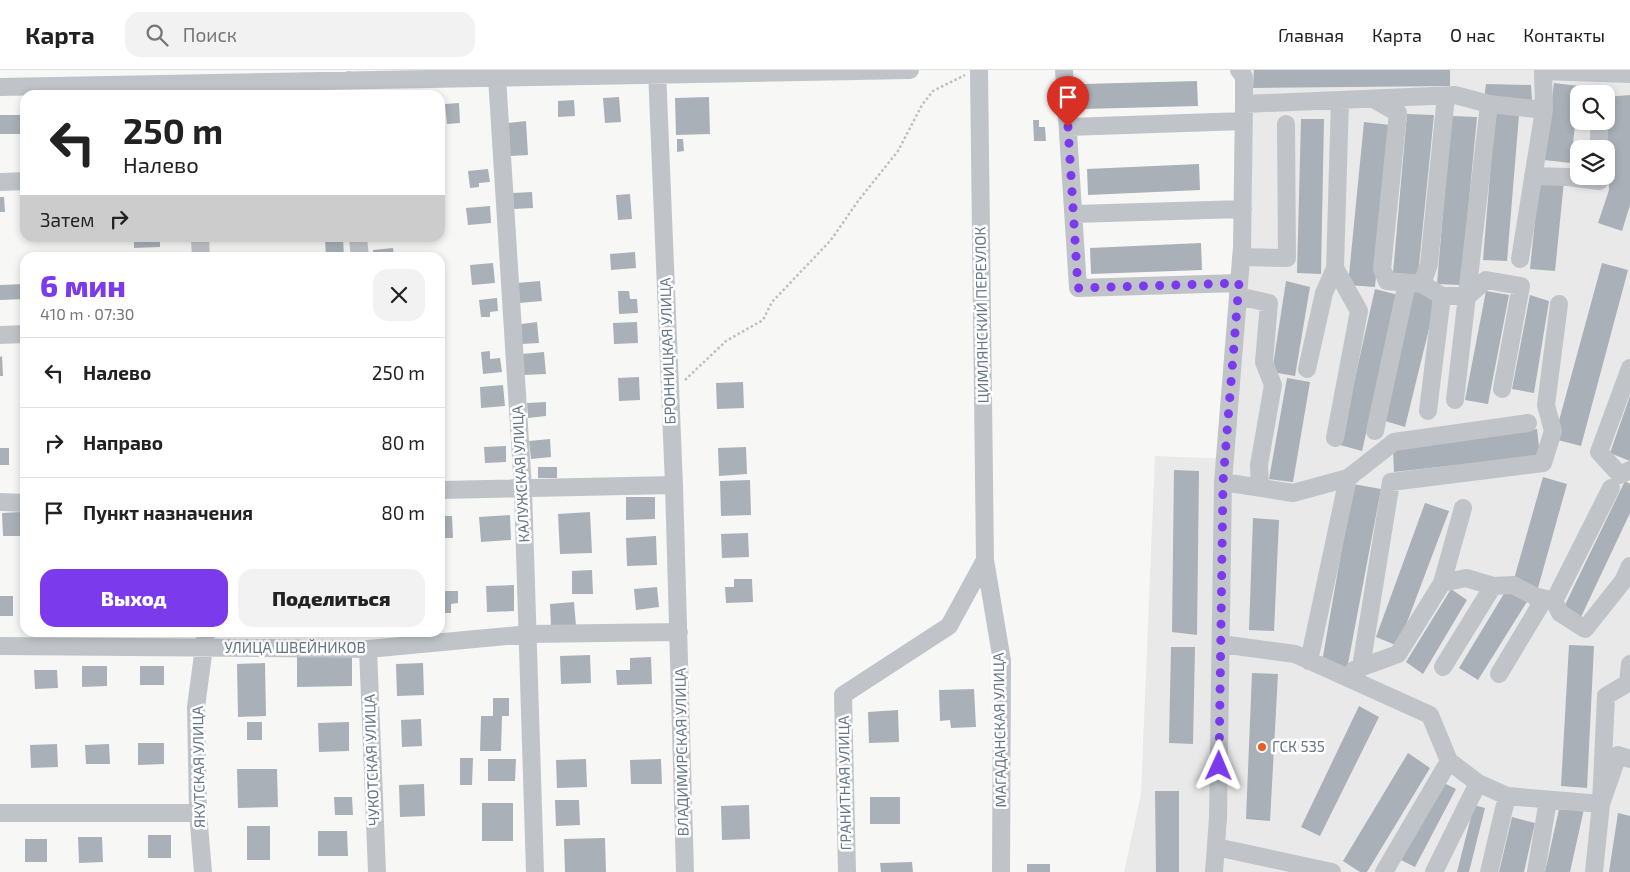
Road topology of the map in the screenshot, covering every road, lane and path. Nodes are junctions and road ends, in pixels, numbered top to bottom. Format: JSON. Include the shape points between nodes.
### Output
{"nodes":[{"id":1,"x":910,"y":70,"type":"edge"},
{"id":2,"x":1064,"y":70,"type":"edge"},
{"id":3,"x":1240,"y":70,"type":"edge"},
{"id":4,"x":973,"y":72,"type":"edge"},
{"id":5,"x":657,"y":73,"type":"edge"},
{"id":6,"x":1630,"y":74,"type":"edge"},
{"id":7,"x":142,"y":77,"type":"edge"},
{"id":8,"x":497,"y":77,"type":"junction"},
{"id":9,"x":350,"y":87,"type":"edge"},
{"id":10,"x":0,"y":88,"type":"edge"},
{"id":11,"x":198,"y":89,"type":"edge"},
{"id":12,"x":94,"y":90,"type":"edge"},
{"id":13,"x":1446,"y":96,"type":"junction"},
{"id":14,"x":1373,"y":98,"type":"junction"},
{"id":15,"x":1340,"y":100,"type":"junction"},
{"id":16,"x":1489,"y":104,"type":"junction"},
{"id":17,"x":1544,"y":110,"type":"junction"},
{"id":18,"x":1244,"y":113,"type":"junction"},
{"id":19,"x":1286,"y":124,"type":"dead end"},
{"id":20,"x":1068,"y":127,"type":"junction"},
{"id":21,"x":1533,"y":176,"type":"junction"},
{"id":22,"x":1570,"y":177,"type":"edge"},
{"id":23,"x":20,"y":181,"type":"edge"},
{"id":24,"x":0,"y":182,"type":"edge"},
{"id":25,"x":1243,"y":208,"type":"junction"},
{"id":26,"x":1074,"y":214,"type":"junction"},
{"id":27,"x":1241,"y":257,"type":"junction"},
{"id":28,"x":1520,"y":259,"type":"dead end"},
{"id":29,"x":1335,"y":268,"type":"junction"},
{"id":30,"x":1415,"y":284,"type":"junction"},
{"id":31,"x":1239,"y":290,"type":"junction"},
{"id":32,"x":1442,"y":296,"type":"junction"},
{"id":33,"x":1468,"y":296,"type":"junction"},
{"id":34,"x":1559,"y":304,"type":"dead end"},
{"id":35,"x":20,"y":334,"type":"edge"},
{"id":36,"x":0,"y":335,"type":"edge"},
{"id":37,"x":1630,"y":368,"type":"edge"},
{"id":38,"x":1307,"y":369,"type":"dead end"},
{"id":39,"x":683,"y":385,"type":"dead end"},
{"id":40,"x":1502,"y":388,"type":"dead end"},
{"id":41,"x":1455,"y":400,"type":"dead end"},
{"id":42,"x":1428,"y":411,"type":"dead end"},
{"id":43,"x":1528,"y":424,"type":"dead end"},
{"id":44,"x":1375,"y":431,"type":"dead end"},
{"id":45,"x":1334,"y":438,"type":"dead end"},
{"id":46,"x":1630,"y":470,"type":"edge"},
{"id":47,"x":1348,"y":478,"type":"junction"},
{"id":48,"x":1223,"y":482,"type":"junction"},
{"id":49,"x":674,"y":485,"type":"junction"},
{"id":50,"x":1260,"y":487,"type":"junction"},
{"id":51,"x":1611,"y":488,"type":"dead end"},
{"id":52,"x":523,"y":489,"type":"junction"},
{"id":53,"x":445,"y":490,"type":"edge"},
{"id":54,"x":0,"y":502,"type":"edge"},
{"id":55,"x":20,"y":502,"type":"edge"},
{"id":56,"x":1463,"y":508,"type":"dead end"},
{"id":57,"x":984,"y":560,"type":"junction"},
{"id":58,"x":1630,"y":566,"type":"edge"},
{"id":59,"x":1442,"y":583,"type":"junction"},
{"id":60,"x":1493,"y":586,"type":"junction"},
{"id":61,"x":1549,"y":600,"type":"junction"},
{"id":62,"x":679,"y":632,"type":"junction"},
{"id":63,"x":529,"y":634,"type":"junction"},
{"id":64,"x":206,"y":640,"type":"edge"},
{"id":65,"x":1221,"y":644,"type":"junction"},
{"id":66,"x":0,"y":646,"type":"edge"},
{"id":67,"x":368,"y":649,"type":"junction"},
{"id":68,"x":1309,"y":660,"type":"junction"},
{"id":69,"x":1630,"y":664,"type":"edge"},
{"id":70,"x":1361,"y":667,"type":"junction"},
{"id":71,"x":1442,"y":667,"type":"dead end"},
{"id":72,"x":1498,"y":674,"type":"dead end"},
{"id":73,"x":1339,"y":675,"type":"junction"},
{"id":74,"x":1630,"y":759,"type":"edge"},
{"id":75,"x":1449,"y":761,"type":"junction"},
{"id":76,"x":1478,"y":783,"type":"junction"},
{"id":77,"x":1507,"y":796,"type":"junction"},
{"id":78,"x":1548,"y":800,"type":"junction"},
{"id":79,"x":1602,"y":804,"type":"junction"},
{"id":80,"x":0,"y":813,"type":"edge"},
{"id":81,"x":198,"y":813,"type":"junction"},
{"id":82,"x":1216,"y":847,"type":"junction"},
{"id":83,"x":1436,"y":871,"type":"edge"},
{"id":84,"x":203,"y":872,"type":"edge"},
{"id":85,"x":377,"y":872,"type":"edge"},
{"id":86,"x":535,"y":872,"type":"edge"},
{"id":87,"x":685,"y":872,"type":"edge"},
{"id":88,"x":847,"y":872,"type":"edge"},
{"id":89,"x":1001,"y":872,"type":"edge"},
{"id":90,"x":1214,"y":872,"type":"edge"},
{"id":91,"x":1332,"y":872,"type":"edge"},
{"id":92,"x":1384,"y":872,"type":"edge"},
{"id":93,"x":1489,"y":872,"type":"edge"},
{"id":94,"x":1536,"y":872,"type":"edge"},
{"id":95,"x":1594,"y":872,"type":"edge"}],
"edges":[{"from":1,"to":5,"type":"street"},
{"from":2,"to":20,"type":"street"},
{"from":3,"to":18,"type":"street","via":[[1244,78]]},
{"from":4,"to":39,"type":"path","via":[[933,91],[922,104],[898,151],[831,240],[772,302],[763,320],[726,341],[687,377]]},
{"from":4,"to":57,"type":"street","name":"ЦИМЛЯНСКИЙ ПЕРЕУЛОК"},
{"from":5,"to":8,"type":"street"},
{"from":5,"to":49,"type":"street","name":"БРОННИЦКАЯ УЛИЦА"},
{"from":6,"to":17,"type":"street","via":[[1543,71]]},
{"from":7,"to":11,"type":"street"},
{"from":7,"to":12,"type":"street"},
{"from":8,"to":9,"type":"street"},
{"from":8,"to":52,"type":"street","name":"КАЛУЖСКАЯ УЛИЦА"},
{"from":9,"to":11,"type":"street"},
{"from":10,"to":12,"type":"street"},
{"from":13,"to":14,"type":"street"},
{"from":13,"to":16,"type":"street","via":[[1455,95]]},
{"from":13,"to":30,"type":"street","via":[[1429,264]]},
{"from":14,"to":15,"type":"street"},
{"from":14,"to":30,"type":"street","via":[[1398,113],[1382,269],[1387,281]]},
{"from":15,"to":18,"type":"street"},
{"from":15,"to":29,"type":"street"},
{"from":16,"to":17,"type":"street"},
{"from":16,"to":33,"type":"street"},
{"from":17,"to":21,"type":"street"},
{"from":18,"to":20,"type":"street"},
{"from":18,"to":25,"type":"street"},
{"from":19,"to":27,"type":"street","via":[[1287,258]]},
{"from":20,"to":26,"type":"street"},
{"from":21,"to":22,"type":"street"},
{"from":21,"to":28,"type":"street"},
{"from":23,"to":24,"type":"street"},
{"from":25,"to":26,"type":"street"},
{"from":25,"to":27,"type":"street"},
{"from":26,"to":31,"type":"street","via":[[1078,288]]},
{"from":27,"to":31,"type":"street"},
{"from":29,"to":38,"type":"street","via":[[1324,293]]},
{"from":29,"to":45,"type":"street","via":[[1359,311]]},
{"from":30,"to":32,"type":"street"},
{"from":30,"to":44,"type":"street"},
{"from":31,"to":48,"type":"street"},
{"from":31,"to":50,"type":"street","via":[[1269,303],[1264,362],[1274,385],[1259,465]]},
{"from":32,"to":33,"type":"street"},
{"from":32,"to":42,"type":"street"},
{"from":33,"to":40,"type":"street","via":[[1486,280],[1521,286]]},
{"from":33,"to":41,"type":"street"},
{"from":34,"to":70,"type":"street","via":[[1546,405],[1553,430],[1543,463],[1391,482]]},
{"from":35,"to":36,"type":"street"},
{"from":37,"to":46,"type":"street","via":[[1599,452],[1620,475]]},
{"from":43,"to":47,"type":"street","via":[[1394,442]]},
{"from":47,"to":50,"type":"street","via":[[1293,492]]},
{"from":47,"to":68,"type":"street"},
{"from":48,"to":50,"type":"street"},
{"from":48,"to":65,"type":"street"},
{"from":49,"to":52,"type":"street"},
{"from":49,"to":62,"type":"street","name":"БРОННИЦКАЯ УЛИЦА"},
{"from":51,"to":61,"type":"street"},
{"from":52,"to":53,"type":"street"},
{"from":52,"to":63,"type":"street","name":"КАЛУЖСКАЯ УЛИЦА"},
{"from":54,"to":55,"type":"street"},
{"from":56,"to":59,"type":"street"},
{"from":57,"to":88,"type":"street","name":"ГРАНИТНАЯ УЛИЦА","via":[[949,626],[843,695]]},
{"from":57,"to":89,"type":"street","name":"МАГАДАНСКАЯ УЛИЦА","via":[[1002,660]]},
{"from":58,"to":61,"type":"street","via":[[1623,581],[1585,629],[1560,613]]},
{"from":59,"to":60,"type":"street","via":[[1466,578]]},
{"from":59,"to":70,"type":"street","via":[[1398,654]]},
{"from":60,"to":61,"type":"street","via":[[1514,585]]},
{"from":60,"to":71,"type":"street"},
{"from":61,"to":72,"type":"street"},
{"from":62,"to":63,"type":"street","name":"УЛИЦА ШВЕЙНИКОВ"},
{"from":62,"to":87,"type":"street","name":"ВЛАДИМИРСКАЯ УЛИЦА"},
{"from":63,"to":67,"type":"street","name":"УЛИЦА ШВЕЙНИКОВ"},
{"from":63,"to":86,"type":"street","name":"КАЛУЖСКАЯ УЛИЦА"},
{"from":64,"to":66,"type":"street","name":"УЛИЦА ШВЕЙНИКОВ"},
{"from":64,"to":67,"type":"street","name":"УЛИЦА ШВЕЙНИКОВ"},
{"from":64,"to":81,"type":"street","name":"ЯКУТСКАЯ УЛИЦА","via":[[196,707]]},
{"from":65,"to":68,"type":"street","via":[[1295,654]]},
{"from":65,"to":82,"type":"street"},
{"from":67,"to":85,"type":"street","name":"ЧУКОТСКАЯ УЛИЦА"},
{"from":68,"to":73,"type":"street"},
{"from":69,"to":79,"type":"street","via":[[1628,683],[1606,696]]},
{"from":70,"to":73,"type":"street"},
{"from":73,"to":75,"type":"street","via":[[1430,715]]},
{"from":74,"to":79,"type":"street","via":[[1618,755]]},
{"from":75,"to":76,"type":"street"},
{"from":75,"to":92,"type":"street"},
{"from":76,"to":77,"type":"street"},
{"from":76,"to":83,"type":"street"},
{"from":77,"to":78,"type":"street"},
{"from":77,"to":93,"type":"street"},
{"from":78,"to":79,"type":"street"},
{"from":78,"to":94,"type":"street"},
{"from":79,"to":95,"type":"street"},
{"from":80,"to":81,"type":"street"},
{"from":81,"to":84,"type":"street","name":"ЯКУТСКАЯ УЛИЦА"},
{"from":82,"to":90,"type":"street"},
{"from":82,"to":91,"type":"street"}]}
